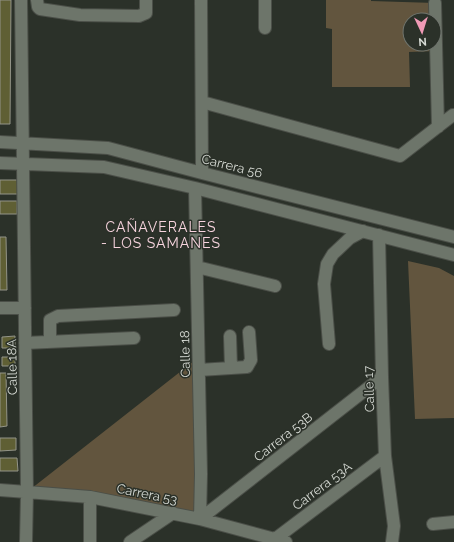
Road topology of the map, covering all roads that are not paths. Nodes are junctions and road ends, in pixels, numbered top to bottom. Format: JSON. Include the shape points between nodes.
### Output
{"nodes":[{"id":1,"x":21,"y":0,"type":"edge"},
{"id":2,"x":37,"y":0,"type":"edge"},
{"id":3,"x":146,"y":0,"type":"edge"},
{"id":4,"x":201,"y":0,"type":"edge"},
{"id":5,"x":265,"y":0,"type":"edge"},
{"id":6,"x":431,"y":2,"type":"edge"},
{"id":7,"x":265,"y":28,"type":"dead end"},
{"id":8,"x":202,"y":102,"type":"junction"},
{"id":9,"x":453,"y":115,"type":"dead end"},
{"id":10,"x":438,"y":127,"type":"junction"},
{"id":11,"x":0,"y":142,"type":"edge"},
{"id":12,"x":23,"y":144,"type":"junction"},
{"id":13,"x":0,"y":163,"type":"edge"},
{"id":14,"x":24,"y":163,"type":"junction"},
{"id":15,"x":202,"y":173,"type":"junction"},
{"id":16,"x":196,"y":188,"type":"junction"},
{"id":17,"x":357,"y":212,"type":"junction"},
{"id":18,"x":454,"y":227,"type":"edge"},
{"id":19,"x":358,"y":230,"type":"junction"},
{"id":20,"x":430,"y":230,"type":"junction"},
{"id":21,"x":379,"y":235,"type":"junction"},
{"id":22,"x":454,"y":237,"type":"edge"},
{"id":23,"x":452,"y":255,"type":"edge"},
{"id":24,"x":197,"y":267,"type":"junction"},
{"id":25,"x":274,"y":286,"type":"dead end"},
{"id":26,"x":0,"y":308,"type":"edge"},
{"id":27,"x":25,"y":308,"type":"junction"},
{"id":28,"x":174,"y":310,"type":"dead end"},
{"id":29,"x":249,"y":332,"type":"dead end"},
{"id":30,"x":230,"y":336,"type":"dead end"},
{"id":31,"x":134,"y":338,"type":"dead end"},
{"id":32,"x":50,"y":342,"type":"junction"},
{"id":33,"x":25,"y":343,"type":"junction"},
{"id":34,"x":329,"y":344,"type":"dead end"},
{"id":35,"x":231,"y":368,"type":"junction"},
{"id":36,"x":199,"y":370,"type":"junction"},
{"id":37,"x":382,"y":377,"type":"junction"},
{"id":38,"x":385,"y":456,"type":"junction"},
{"id":39,"x":0,"y":490,"type":"edge"},
{"id":40,"x":27,"y":492,"type":"junction"},
{"id":41,"x":90,"y":497,"type":"junction"},
{"id":42,"x":173,"y":513,"type":"junction"},
{"id":43,"x":200,"y":519,"type":"junction"},
{"id":44,"x":454,"y":522,"type":"edge"},
{"id":45,"x":433,"y":524,"type":"dead end"},
{"id":46,"x":257,"y":534,"type":"junction"},
{"id":47,"x":281,"y":540,"type":"edge"},
{"id":48,"x":26,"y":542,"type":"edge"},
{"id":49,"x":90,"y":542,"type":"edge"},
{"id":50,"x":130,"y":542,"type":"edge"},
{"id":51,"x":246,"y":542,"type":"edge"},
{"id":52,"x":392,"y":542,"type":"edge"}],
"edges":[{"from":1,"to":12,"type":"street","name":"Calle 18A"},
{"from":2,"to":3,"type":"street","via":[[40,9],[80,14],[139,16],[146,13]]},
{"from":4,"to":8,"type":"street"},
{"from":5,"to":7,"type":"street"},
{"from":6,"to":10,"type":"street"},
{"from":8,"to":10,"type":"street","via":[[400,156]]},
{"from":8,"to":15,"type":"street"},
{"from":9,"to":10,"type":"street"},
{"from":11,"to":12,"type":"street","name":"Carrera 56"},
{"from":12,"to":14,"type":"street","name":"Calle 18A"},
{"from":12,"to":15,"type":"street","name":"Carrera 56","via":[[108,148]]},
{"from":13,"to":14,"type":"street"},
{"from":14,"to":16,"type":"street","via":[[104,167]]},
{"from":14,"to":27,"type":"street","name":"Calle 18A"},
{"from":15,"to":17,"type":"street","name":"Carrera 56"},
{"from":16,"to":19,"type":"street"},
{"from":16,"to":24,"type":"street","name":"Calle 18"},
{"from":17,"to":19,"type":"street"},
{"from":17,"to":20,"type":"street","name":"Carrera 56"},
{"from":18,"to":20,"type":"street"},
{"from":19,"to":21,"type":"street"},
{"from":19,"to":34,"type":"street","via":[[333,254],[327,264],[324,284]]},
{"from":20,"to":22,"type":"street","name":"Carrera 56"},
{"from":21,"to":23,"type":"street"},
{"from":21,"to":37,"type":"street","name":"Calle 17"},
{"from":24,"to":25,"type":"street"},
{"from":24,"to":36,"type":"street","name":"Calle 18"},
{"from":26,"to":27,"type":"street"},
{"from":27,"to":33,"type":"street","name":"Calle 18A"},
{"from":28,"to":32,"type":"street","via":[[58,316],[50,320]]},
{"from":29,"to":35,"type":"street","via":[[251,360],[247,367]]},
{"from":30,"to":35,"type":"street"},
{"from":31,"to":32,"type":"street"},
{"from":32,"to":33,"type":"street"},
{"from":33,"to":40,"type":"street","name":"Calle 18A"},
{"from":35,"to":36,"type":"street"},
{"from":36,"to":43,"type":"street","name":"Calle 18"},
{"from":37,"to":38,"type":"street","name":"Calle 17"},
{"from":37,"to":43,"type":"street","name":"Carrera 53B"},
{"from":38,"to":47,"type":"street","name":"Carrera 53A"},
{"from":38,"to":52,"type":"street","name":"Calle 17","via":[[394,526]]},
{"from":39,"to":40,"type":"street","name":"Carrera 53"},
{"from":40,"to":41,"type":"street","name":"Carrera 53"},
{"from":40,"to":48,"type":"street","name":"Calle 18A"},
{"from":41,"to":42,"type":"street","name":"Carrera 53"},
{"from":41,"to":49,"type":"street"},
{"from":42,"to":43,"type":"street","name":"Carrera 53"},
{"from":42,"to":50,"type":"street"},
{"from":43,"to":46,"type":"street","name":"Carrera 53"},
{"from":44,"to":45,"type":"street"},
{"from":46,"to":47,"type":"street","name":"Carrera 53"},
{"from":46,"to":51,"type":"street"}]}
